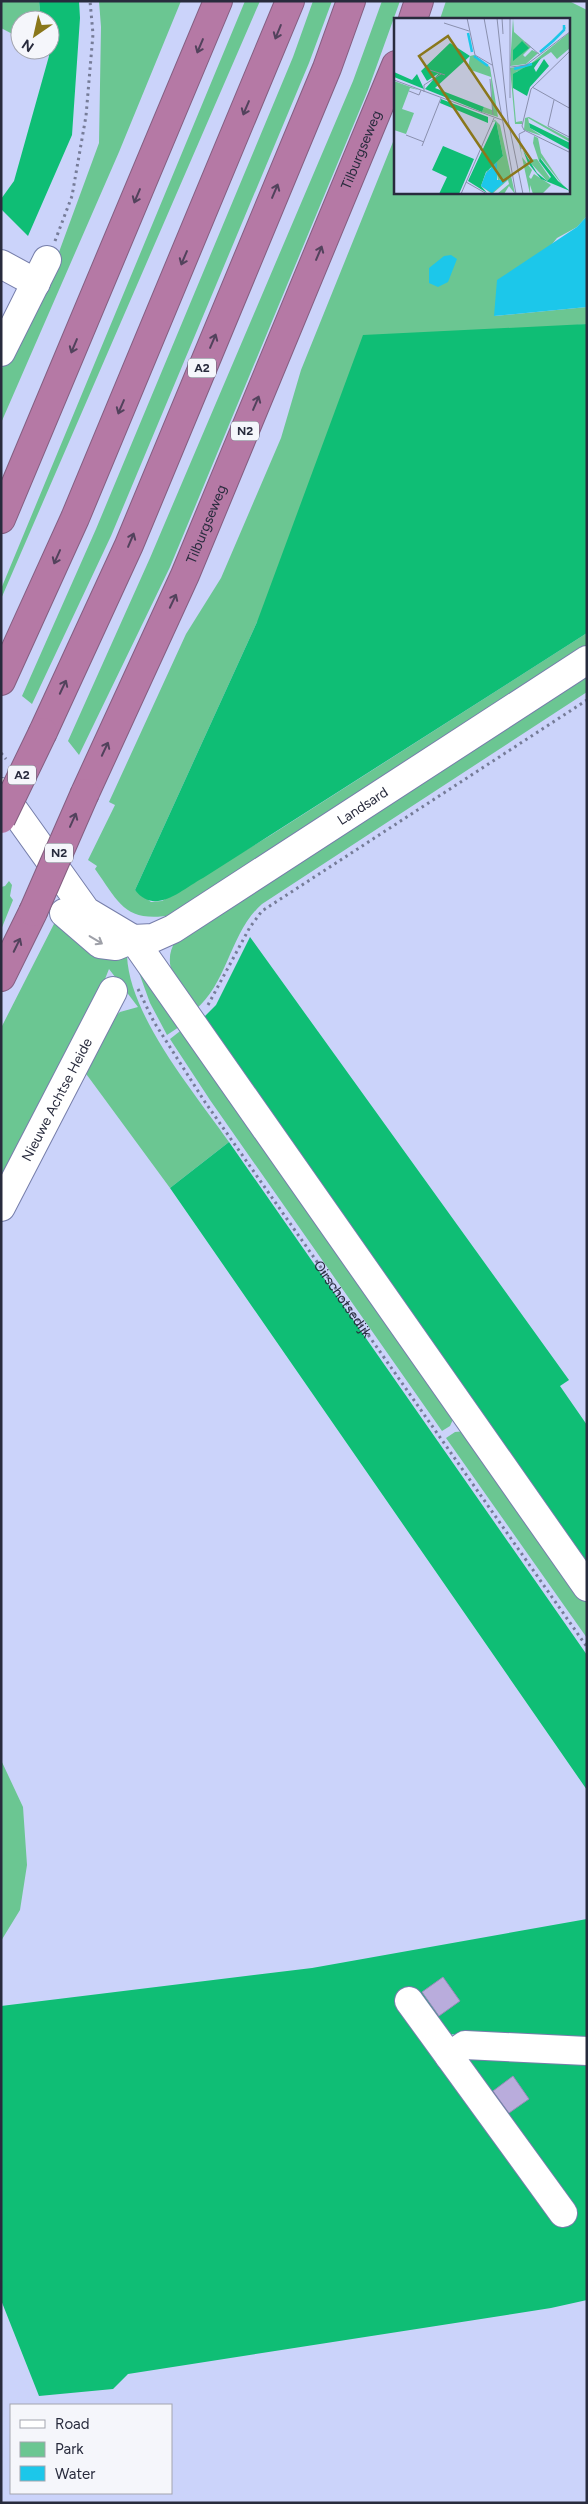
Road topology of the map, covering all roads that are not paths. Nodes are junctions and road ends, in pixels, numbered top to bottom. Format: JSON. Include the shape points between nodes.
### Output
{"nodes":[{"id":1,"x":218,"y":1,"type":"edge"},
{"id":2,"x":290,"y":1,"type":"edge"},
{"id":3,"x":352,"y":1,"type":"edge"},
{"id":4,"x":419,"y":1,"type":"edge"},
{"id":5,"x":413,"y":18,"type":"edge"},
{"id":6,"x":394,"y":70,"type":"edge"},
{"id":7,"x":1,"y":264,"type":"edge"},
{"id":8,"x":1,"y":352,"type":"edge"},
{"id":9,"x":1,"y":518,"type":"edge"},
{"id":10,"x":587,"y":660,"type":"edge"},
{"id":11,"x":2,"y":678,"type":"edge"},
{"id":12,"x":1,"y":792,"type":"edge"},
{"id":13,"x":1,"y":820,"type":"edge"},
{"id":14,"x":133,"y":939,"type":"junction"},
{"id":15,"x":1,"y":977,"type":"edge"},
{"id":16,"x":126,"y":989,"type":"road end"},
{"id":17,"x":1,"y":1207,"type":"edge"},
{"id":18,"x":587,"y":1587,"type":"edge"},
{"id":19,"x":409,"y":2002,"type":"dead end"},
{"id":20,"x":587,"y":2051,"type":"edge"},
{"id":21,"x":449,"y":2056,"type":"junction"},
{"id":22,"x":563,"y":2213,"type":"dead end"}],
"edges":[{"from":1,"to":9,"type":"highway","one_way":true},
{"from":2,"to":11,"type":"highway","one_way":true,"via":[[75,518]]},
{"from":13,"to":3,"type":"highway","number":"A2","one_way":true,"bridge":true,"via":[[132,536]]},
{"from":4,"to":5,"type":"highway"},
{"from":15,"to":6,"type":"highway","name":"Tilburgseweg","number":"N2","one_way":true,"bridge":true,"via":[[185,575]]},
{"from":7,"to":8,"type":"street","via":[[42,271]]},
{"from":10,"to":14,"type":"street","name":"Landsard","via":[[173,929],[153,938]]},
{"from":12,"to":14,"type":"street","via":[[86,910]]},
{"from":13,"to":14,"type":"street","one_way":true,"via":[[65,914],[80,928],[100,944],[116,946]]},
{"from":14,"to":18,"type":"street"},
{"from":16,"to":17,"type":"street","name":"Nieuwe Achtse Heide"},
{"from":19,"to":21,"type":"street"},
{"from":20,"to":21,"type":"street","via":[[465,2045]]},
{"from":21,"to":22,"type":"street"}]}
